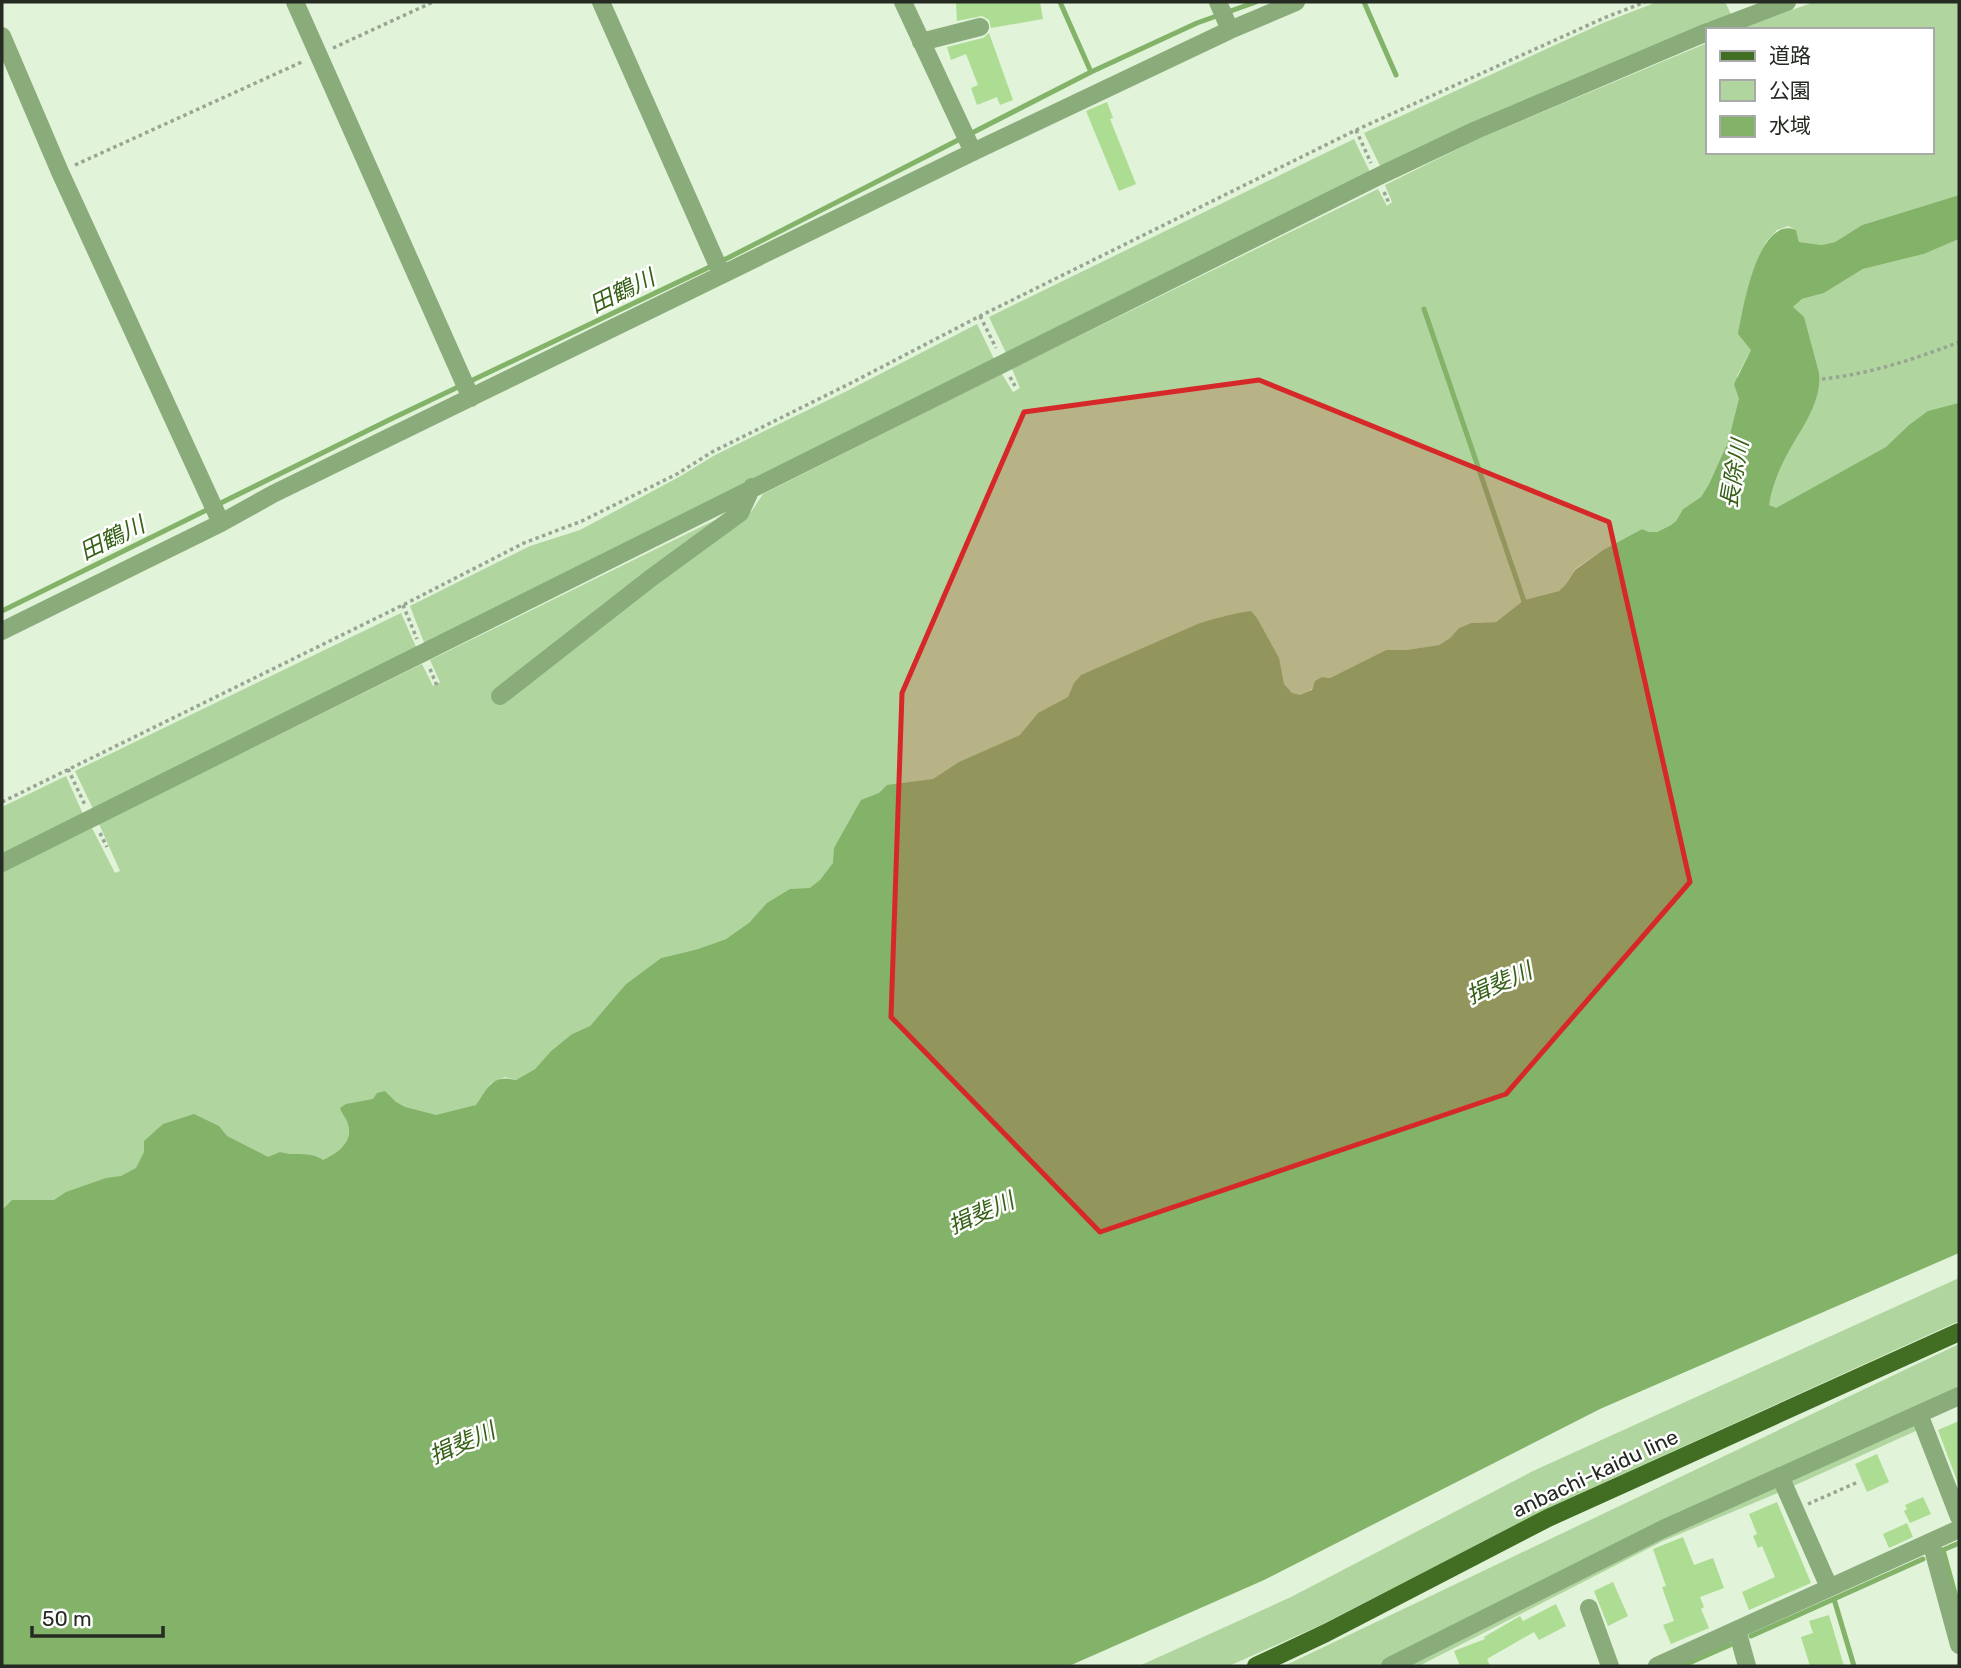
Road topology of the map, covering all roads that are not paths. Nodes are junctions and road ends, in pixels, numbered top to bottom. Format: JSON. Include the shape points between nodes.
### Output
{"nodes":[{"id":1,"x":295,"y":2,"type":"edge"},
{"id":2,"x":601,"y":2,"type":"edge"},
{"id":3,"x":903,"y":2,"type":"edge"},
{"id":4,"x":1296,"y":2,"type":"edge"},
{"id":5,"x":1787,"y":2,"type":"edge"},
{"id":6,"x":1218,"y":3,"type":"edge"},
{"id":7,"x":980,"y":27,"type":"dead end"},
{"id":8,"x":1229,"y":27,"type":"junction"},
{"id":9,"x":1718,"y":28,"type":"edge"},
{"id":10,"x":1706,"y":32,"type":"edge"},
{"id":11,"x":2,"y":36,"type":"edge"},
{"id":12,"x":921,"y":42,"type":"junction"},
{"id":13,"x":972,"y":150,"type":"junction"},
{"id":14,"x":721,"y":273,"type":"junction"},
{"id":15,"x":470,"y":397,"type":"junction"},
{"id":16,"x":752,"y":487,"type":"junction"},
{"id":17,"x":220,"y":521,"type":"junction"},
{"id":18,"x":2,"y":631,"type":"edge"},
{"id":19,"x":500,"y":696,"type":"dead end"},
{"id":20,"x":2,"y":863,"type":"edge"},
{"id":21,"x":1959,"y":1332,"type":"edge"},
{"id":22,"x":1959,"y":1396,"type":"edge"},
{"id":23,"x":1919,"y":1414,"type":"junction"},
{"id":24,"x":1780,"y":1476,"type":"junction"},
{"id":25,"x":1959,"y":1517,"type":"edge"},
{"id":26,"x":1959,"y":1529,"type":"edge"},
{"id":27,"x":1931,"y":1542,"type":"junction"},
{"id":28,"x":1829,"y":1587,"type":"junction"},
{"id":29,"x":1589,"y":1608,"type":"dead end"},
{"id":30,"x":1737,"y":1630,"type":"junction"},
{"id":31,"x":1959,"y":1645,"type":"edge"},
{"id":32,"x":1256,"y":1666,"type":"edge"},
{"id":33,"x":1390,"y":1666,"type":"edge"},
{"id":34,"x":1610,"y":1666,"type":"edge"},
{"id":35,"x":1657,"y":1666,"type":"edge"},
{"id":36,"x":1747,"y":1666,"type":"edge"}],
"edges":[{"from":1,"to":15,"type":"street"},
{"from":2,"to":14,"type":"street"},
{"from":3,"to":12,"type":"street"},
{"from":4,"to":8,"type":"street"},
{"from":5,"to":9,"type":"street"},
{"from":6,"to":8,"type":"street"},
{"from":7,"to":12,"type":"street"},
{"from":8,"to":13,"type":"street"},
{"from":10,"to":16,"type":"street","via":[[1377,177]]},
{"from":11,"to":17,"type":"street"},
{"from":12,"to":13,"type":"street"},
{"from":13,"to":14,"type":"street"},
{"from":14,"to":15,"type":"street"},
{"from":15,"to":17,"type":"street"},
{"from":16,"to":19,"type":"street","via":[[740,513]]},
{"from":16,"to":20,"type":"street"},
{"from":17,"to":18,"type":"street"},
{"from":21,"to":32,"type":"main road","name":"anbachi-kaidu line","via":[[1548,1518]]},
{"from":22,"to":23,"type":"street"},
{"from":23,"to":24,"type":"street"},
{"from":23,"to":25,"type":"street"},
{"from":24,"to":28,"type":"street"},
{"from":24,"to":33,"type":"street"},
{"from":26,"to":27,"type":"street"},
{"from":27,"to":28,"type":"street"},
{"from":27,"to":31,"type":"street"},
{"from":28,"to":30,"type":"street"},
{"from":29,"to":34,"type":"street"},
{"from":30,"to":35,"type":"street"},
{"from":30,"to":36,"type":"street"}]}
